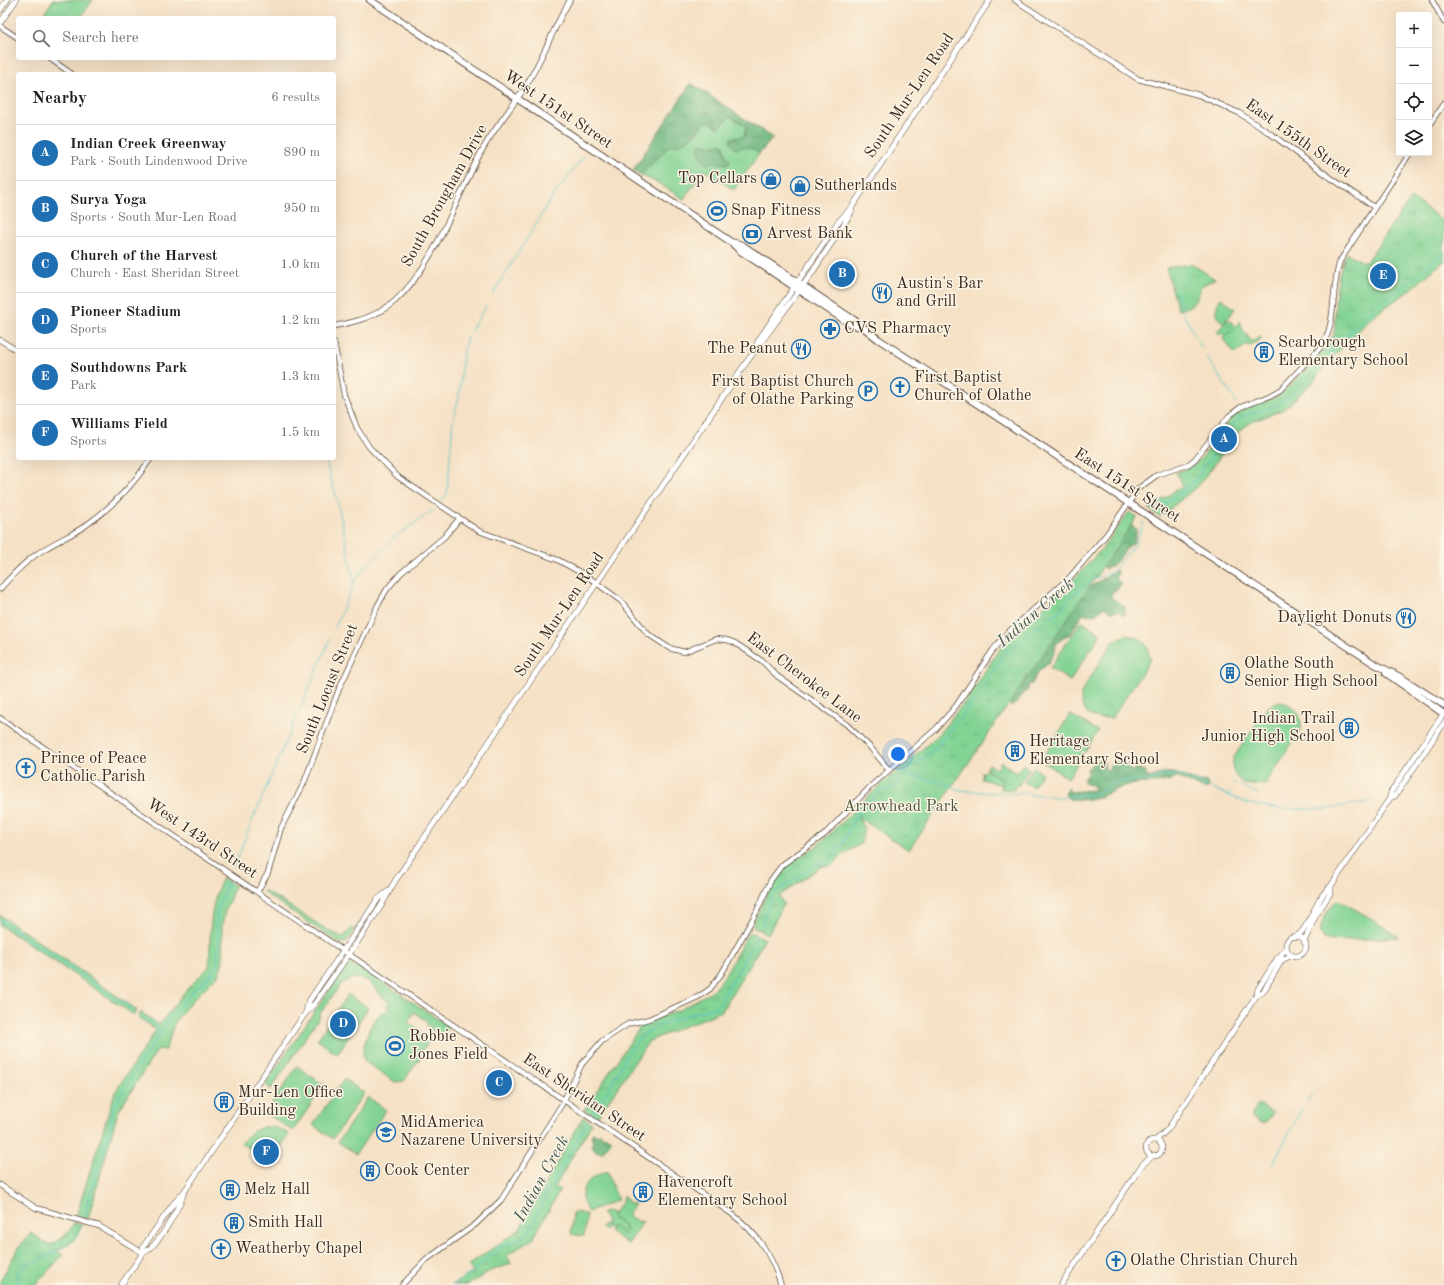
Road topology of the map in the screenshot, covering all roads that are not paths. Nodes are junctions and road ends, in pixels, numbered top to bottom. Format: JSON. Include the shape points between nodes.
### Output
{"nodes":[{"id":1,"x":7,"y":0,"type":"edge"},
{"id":2,"x":16,"y":0,"type":"edge"},
{"id":3,"x":370,"y":0,"type":"edge"},
{"id":4,"x":570,"y":0,"type":"edge"},
{"id":5,"x":990,"y":0,"type":"edge"},
{"id":6,"x":1015,"y":0,"type":"edge"},
{"id":7,"x":1432,"y":0,"type":"edge"},
{"id":8,"x":0,"y":10,"type":"edge"},
{"id":9,"x":1444,"y":22,"type":"edge"},
{"id":10,"x":0,"y":23,"type":"edge"},
{"id":11,"x":0,"y":26,"type":"edge"},
{"id":12,"x":16,"y":37,"type":"edge"},
{"id":13,"x":52,"y":60,"type":"edge"},
{"id":14,"x":69,"y":72,"type":"edge"},
{"id":15,"x":517,"y":99,"type":"junction"},
{"id":16,"x":1444,"y":103,"type":"edge"},
{"id":17,"x":1432,"y":121,"type":"edge"},
{"id":18,"x":1408,"y":156,"type":"edge"},
{"id":19,"x":852,"y":207,"type":"junction"},
{"id":20,"x":1374,"y":207,"type":"junction"},
{"id":21,"x":831,"y":232,"type":"junction"},
{"id":22,"x":824,"y":255,"type":"junction"},
{"id":23,"x":798,"y":287,"type":"junction"},
{"id":24,"x":336,"y":326,"type":"edge"},
{"id":25,"x":0,"y":340,"type":"edge"},
{"id":26,"x":16,"y":350,"type":"edge"},
{"id":27,"x":336,"y":352,"type":"edge"},
{"id":28,"x":150,"y":460,"type":"edge"},
{"id":29,"x":1128,"y":503,"type":"junction"},
{"id":30,"x":459,"y":519,"type":"junction"},
{"id":31,"x":597,"y":583,"type":"junction"},
{"id":32,"x":0,"y":589,"type":"edge"},
{"id":33,"x":1378,"y":666,"type":"junction"},
{"id":34,"x":1444,"y":705,"type":"edge"},
{"id":35,"x":1444,"y":713,"type":"edge"},
{"id":36,"x":0,"y":718,"type":"edge"},
{"id":37,"x":1444,"y":723,"type":"edge"},
{"id":38,"x":889,"y":770,"type":"junction"},
{"id":39,"x":1390,"y":798,"type":"junction"},
{"id":40,"x":1331,"y":886,"type":"junction"},
{"id":41,"x":257,"y":892,"type":"junction"},
{"id":42,"x":387,"y":892,"type":"junction"},
{"id":43,"x":1295,"y":937,"type":"junction"},
{"id":44,"x":1304,"y":942,"type":"junction"},
{"id":45,"x":1286,"y":948,"type":"junction"},
{"id":46,"x":344,"y":951,"type":"junction"},
{"id":47,"x":349,"y":954,"type":"junction"},
{"id":48,"x":1292,"y":955,"type":"junction"},
{"id":49,"x":1258,"y":994,"type":"junction"},
{"id":50,"x":304,"y":1015,"type":"junction"},
{"id":51,"x":565,"y":1100,"type":"junction"},
{"id":52,"x":1168,"y":1129,"type":"junction"},
{"id":53,"x":1156,"y":1140,"type":"junction"},
{"id":54,"x":1162,"y":1146,"type":"junction"},
{"id":55,"x":1147,"y":1150,"type":"junction"},
{"id":56,"x":1154,"y":1156,"type":"junction"},
{"id":57,"x":1142,"y":1165,"type":"junction"},
{"id":58,"x":0,"y":1185,"type":"edge"},
{"id":59,"x":143,"y":1253,"type":"junction"},
{"id":60,"x":121,"y":1285,"type":"edge"},
{"id":61,"x":402,"y":1285,"type":"edge"},
{"id":62,"x":781,"y":1285,"type":"edge"},
{"id":63,"x":1061,"y":1285,"type":"edge"}],
"edges":[{"from":1,"to":8,"type":"main road"},
{"from":2,"to":10,"type":"main road"},
{"from":3,"to":15,"type":"main road","name":"West 151st Street"},
{"from":4,"to":15,"type":"street","name":"South Brougham Drive"},
{"from":5,"to":19,"type":"main road","name":"South Mur-Len Road"},
{"from":6,"to":20,"type":"street","name":"East 155th Street","via":[[1138,79],[1196,94],[1239,113]]},
{"from":7,"to":9,"type":"street"},
{"from":11,"to":12,"type":"street"},
{"from":13,"to":14,"type":"street"},
{"from":15,"to":23,"type":"main road","name":"West 151st Street","via":[[731,242],[739,250]]},
{"from":15,"to":24,"type":"street","name":"South Brougham Drive","via":[[481,152],[436,242],[410,286],[392,303],[373,315]]},
{"from":16,"to":17,"type":"street"},
{"from":18,"to":20,"type":"street"},
{"from":19,"to":21,"type":"main road","name":"South Mur-Len Road"},
{"from":19,"to":22,"type":"main road","name":"South Mur-Len Road","via":[[851,213]]},
{"from":20,"to":29,"type":"street","via":[[1340,261],[1329,332],[1320,348],[1280,390],[1241,407],[1229,416],[1195,460],[1150,479],[1139,488]]},
{"from":21,"to":22,"type":"main road","via":[[833,236],[826,246]]},
{"from":21,"to":23,"type":"main road","name":"South Mur-Len Road"},
{"from":22,"to":23,"type":"main road","name":"South Mur-Len Road"},
{"from":23,"to":29,"type":"main road","name":"East 151st Street","via":[[850,324],[861,328]]},
{"from":23,"to":31,"type":"main road","name":"South Mur-Len Road","via":[[762,344]]},
{"from":25,"to":26,"type":"street"},
{"from":27,"to":30,"type":"street","name":"East Cherokee Lane","via":[[347,404],[357,428],[370,447],[398,477]]},
{"from":28,"to":32,"type":"street","via":[[138,476],[97,517],[34,555],[18,568]]},
{"from":29,"to":33,"type":"main road","name":"East 151st Street"},
{"from":29,"to":38,"type":"street","via":[[1095,549],[1070,577],[1004,636],[951,713],[929,736]]},
{"from":30,"to":31,"type":"street","name":"East Cherokee Lane","via":[[490,537],[558,560]]},
{"from":30,"to":41,"type":"street","name":"South Locust Street","via":[[444,537],[397,578],[378,605],[339,689],[304,783],[282,828],[268,873]]},
{"from":31,"to":38,"type":"street","name":"East Cherokee Lane","via":[[622,601],[648,634],[669,648],[684,652],[719,638],[732,641],[745,649],[777,676],[850,727]]},
{"from":31,"to":42,"type":"main road","name":"South Mur-Len Road"},
{"from":33,"to":34,"type":"main road","name":"East 151st Street"},
{"from":33,"to":35,"type":"main road","name":"East 151st Street","via":[[1398,683]]},
{"from":35,"to":39,"type":"main road","via":[[1390,793]]},
{"from":36,"to":41,"type":"street","name":"West 143rd Street"},
{"from":37,"to":39,"type":"main road","via":[[1396,796]]},
{"from":38,"to":51,"type":"street","via":[[861,795],[824,836],[787,861],[776,872],[722,973],[710,988],[698,998],[649,1019],[630,1023],[612,1033],[586,1059]]},
{"from":39,"to":40,"type":"main road"},
{"from":40,"to":43,"type":"main road","via":[[1318,902],[1303,932]]},
{"from":40,"to":44,"type":"main road"},
{"from":41,"to":46,"type":"street","name":"West 143rd Street"},
{"from":42,"to":46,"type":"main road","name":"South Mur-Len Road","via":[[378,899]]},
{"from":42,"to":47,"type":"main road","name":"South Mur-Len Road","via":[[381,906]]},
{"from":43,"to":44,"type":"main road"},
{"from":43,"to":45,"type":"main road","via":[[1288,940]]},
{"from":44,"to":48,"type":"main road","via":[[1306,946],[1303,953]]},
{"from":45,"to":48,"type":"main road"},
{"from":45,"to":49,"type":"main road","via":[[1258,989]]},
{"from":46,"to":47,"type":"street","name":"West 143rd Street"},
{"from":46,"to":50,"type":"main road","name":"South Mur-Len Road","via":[[309,1001]]},
{"from":47,"to":50,"type":"main road","name":"South Mur-Len Road"},
{"from":47,"to":51,"type":"street","name":"East Sheridan Street"},
{"from":48,"to":49,"type":"main road","via":[[1282,960],[1262,992]]},
{"from":49,"to":52,"type":"main road"},
{"from":50,"to":59,"type":"main road","name":"South Mur-Len Road","via":[[184,1192],[143,1247]]},
{"from":51,"to":61,"type":"street","via":[[501,1200],[483,1219],[426,1260]]},
{"from":51,"to":62,"type":"street","name":"East Sheridan Street","via":[[742,1221],[766,1249]]},
{"from":52,"to":53,"type":"main road"},
{"from":52,"to":54,"type":"main road"},
{"from":53,"to":54,"type":"main road"},
{"from":53,"to":55,"type":"main road","via":[[1149,1142]]},
{"from":54,"to":56,"type":"main road","via":[[1160,1152]]},
{"from":55,"to":56,"type":"main road"},
{"from":55,"to":57,"type":"main road"},
{"from":56,"to":57,"type":"main road"},
{"from":57,"to":63,"type":"main road"},
{"from":58,"to":59,"type":"street","via":[[36,1208],[99,1226]]},
{"from":59,"to":60,"type":"main road","name":"South Mur-Len Road"}]}
